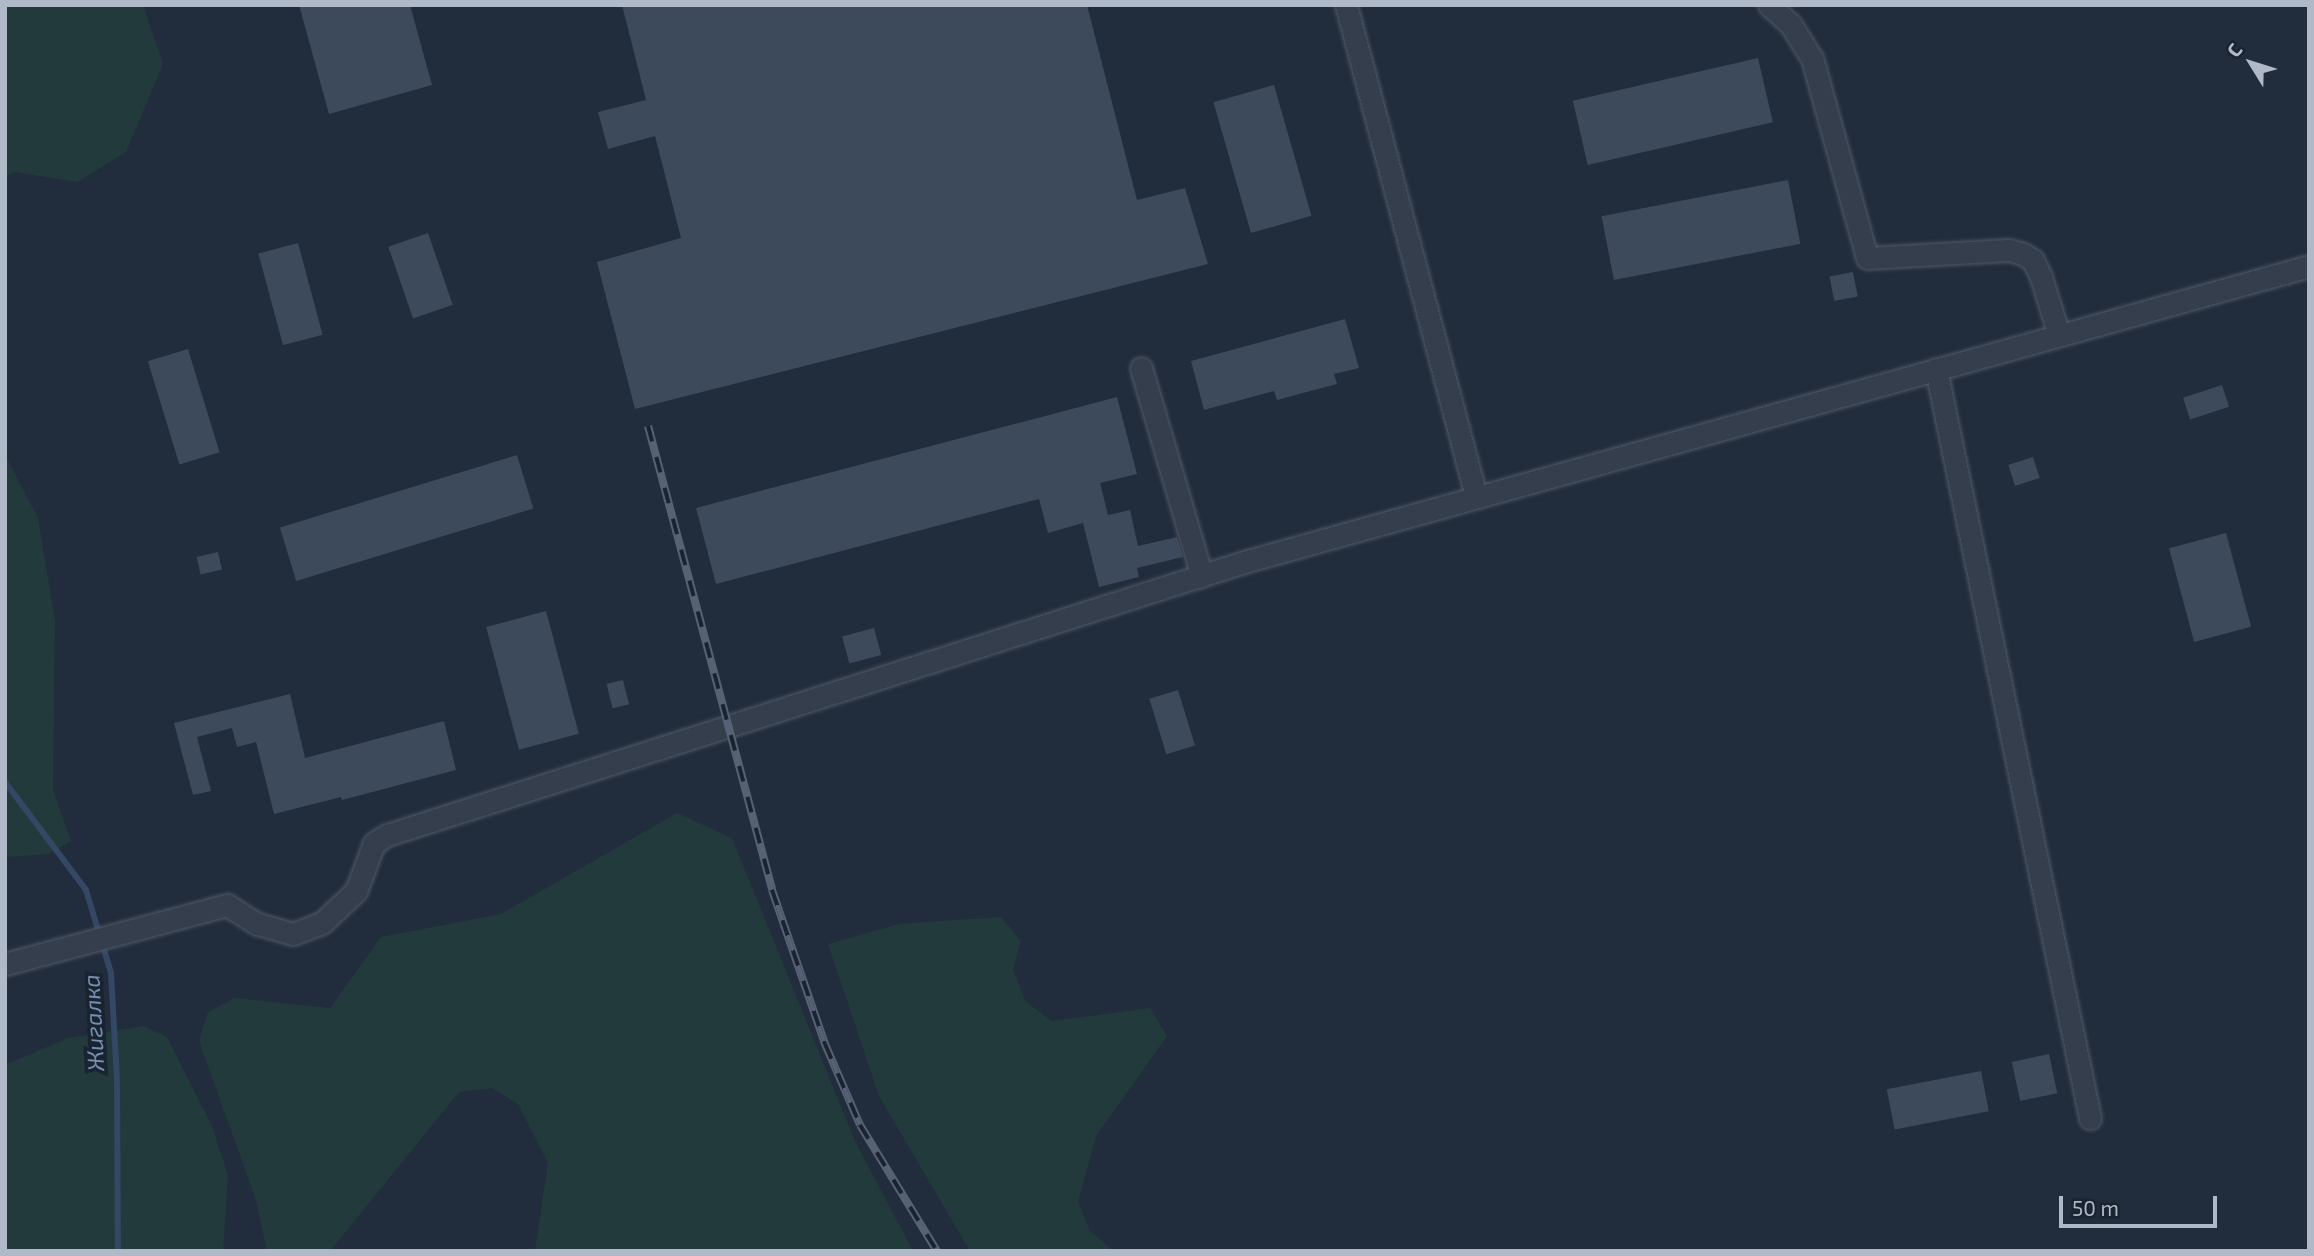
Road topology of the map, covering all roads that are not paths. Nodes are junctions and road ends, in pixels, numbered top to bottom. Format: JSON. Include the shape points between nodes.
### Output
{"nodes":[{"id":1,"x":1346,"y":5,"type":"edge"},
{"id":2,"x":1769,"y":5,"type":"edge"},
{"id":3,"x":2309,"y":266,"type":"edge"},
{"id":4,"x":2059,"y":335,"type":"junction"},
{"id":5,"x":1141,"y":368,"type":"dead end"},
{"id":6,"x":1936,"y":369,"type":"junction"},
{"id":7,"x":1476,"y":496,"type":"junction"},
{"id":8,"x":1202,"y":576,"type":"junction"},
{"id":9,"x":5,"y":964,"type":"edge"},
{"id":10,"x":2090,"y":1118,"type":"dead end"}],
"edges":[{"from":1,"to":7,"type":"street"},
{"from":2,"to":4,"type":"street","via":[[1791,25],[1812,58],[1867,258],[2009,250],[2023,254],[2033,260],[2041,277]]},
{"from":3,"to":4,"type":"street"},
{"from":4,"to":6,"type":"street"},
{"from":5,"to":8,"type":"street"},
{"from":6,"to":7,"type":"street"},
{"from":6,"to":10,"type":"street"},
{"from":7,"to":8,"type":"street"},
{"from":8,"to":9,"type":"street","via":[[387,835],[374,843],[356,891],[321,923],[293,934],[258,924],[227,905]]}]}
